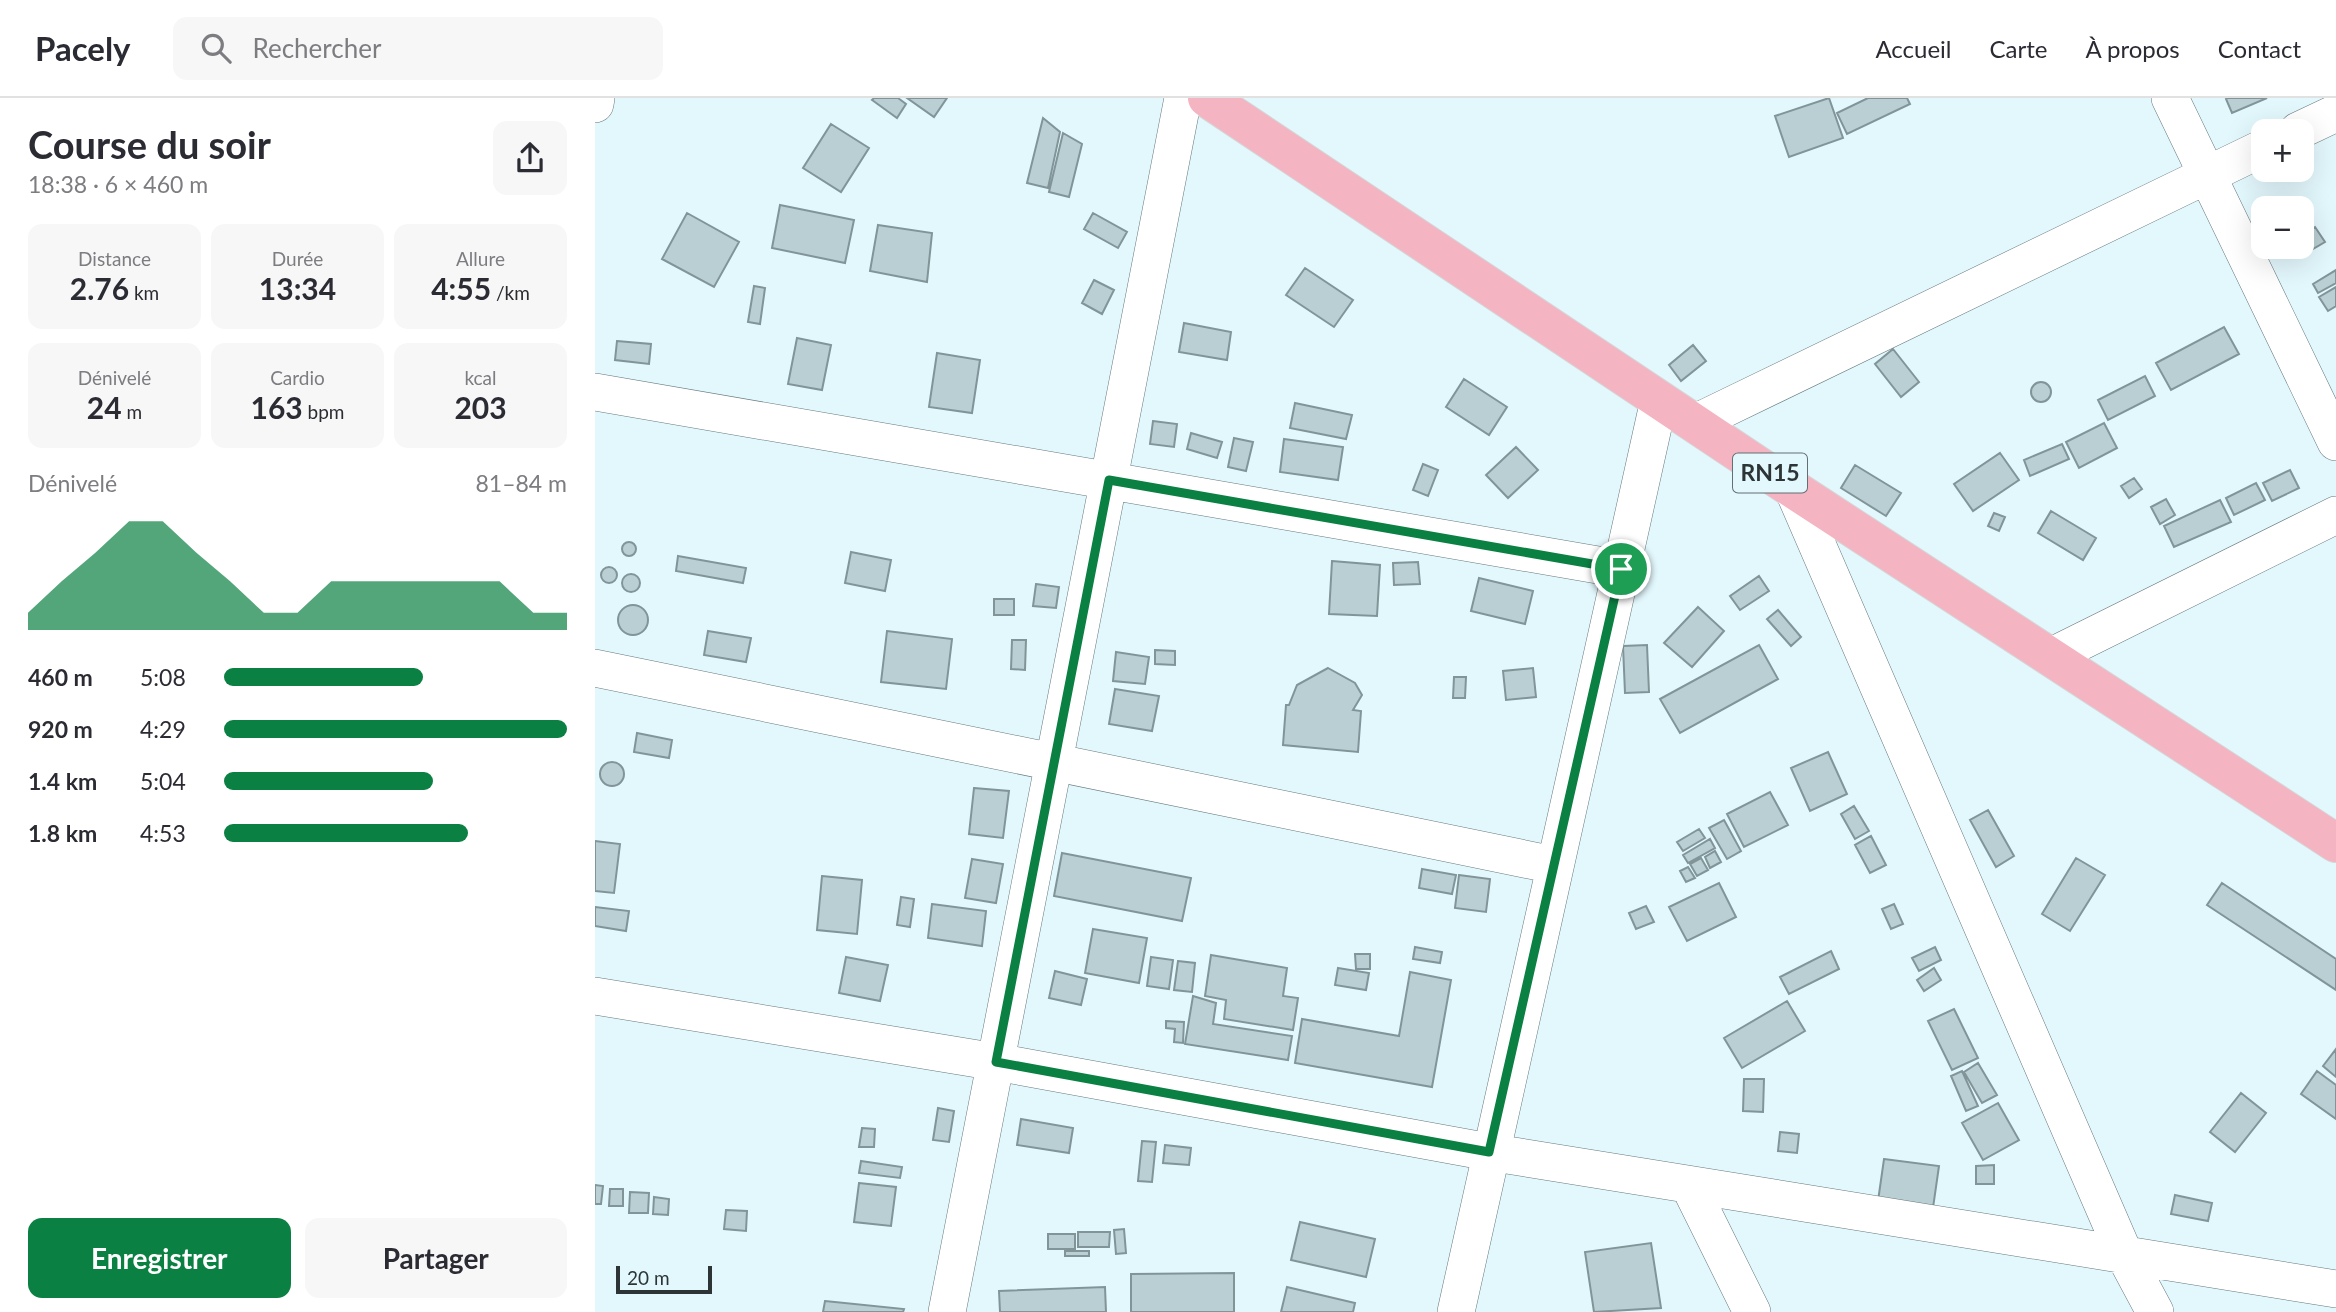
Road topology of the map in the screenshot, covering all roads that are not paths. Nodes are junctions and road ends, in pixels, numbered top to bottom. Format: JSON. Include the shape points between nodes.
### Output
{"nodes":[{"id":1,"x":596,"y":98,"type":"edge"},
{"id":2,"x":1183,"y":98,"type":"edge"},
{"id":3,"x":1207,"y":98,"type":"edge"},
{"id":4,"x":2170,"y":98,"type":"edge"},
{"id":5,"x":595,"y":104,"type":"edge"},
{"id":6,"x":2336,"y":113,"type":"edge"},
{"id":7,"x":2314,"y":123,"type":"edge"},
{"id":8,"x":2251,"y":154,"type":"edge"},
{"id":9,"x":2207,"y":175,"type":"junction"},
{"id":10,"x":595,"y":392,"type":"edge"},
{"id":11,"x":1659,"y":400,"type":"junction"},
{"id":12,"x":1697,"y":422,"type":"junction"},
{"id":13,"x":2336,"y":442,"type":"edge"},
{"id":14,"x":1109,"y":480,"type":"junction"},
{"id":15,"x":1794,"y":489,"type":"junction"},
{"id":16,"x":2336,"y":515,"type":"edge"},
{"id":17,"x":1621,"y":569,"type":"junction"},
{"id":18,"x":2052,"y":656,"type":"junction"},
{"id":19,"x":595,"y":668,"type":"edge"},
{"id":20,"x":1054,"y":762,"type":"junction"},
{"id":21,"x":2336,"y":843,"type":"edge"},
{"id":22,"x":1555,"y":864,"type":"junction"},
{"id":23,"x":595,"y":996,"type":"edge"},
{"id":24,"x":996,"y":1062,"type":"junction"},
{"id":25,"x":1489,"y":1152,"type":"junction"},
{"id":26,"x":1689,"y":1185,"type":"junction"},
{"id":27,"x":2125,"y":1256,"type":"junction"},
{"id":28,"x":2336,"y":1289,"type":"edge"},
{"id":29,"x":947,"y":1312,"type":"edge"},
{"id":30,"x":1456,"y":1312,"type":"edge"},
{"id":31,"x":1752,"y":1312,"type":"edge"},
{"id":32,"x":2155,"y":1312,"type":"edge"}],
"edges":[{"from":1,"to":5,"type":"street"},
{"from":2,"to":14,"type":"street"},
{"from":3,"to":11,"type":"main road","number":"RN15"},
{"from":4,"to":9,"type":"street"},
{"from":6,"to":7,"type":"street"},
{"from":8,"to":9,"type":"street"},
{"from":9,"to":12,"type":"street"},
{"from":9,"to":13,"type":"street"},
{"from":10,"to":14,"type":"street"},
{"from":11,"to":12,"type":"main road","number":"RN15"},
{"from":11,"to":17,"type":"street"},
{"from":12,"to":15,"type":"main road","number":"RN15"},
{"from":14,"to":17,"type":"street"},
{"from":14,"to":20,"type":"street"},
{"from":15,"to":18,"type":"main road","number":"RN15"},
{"from":15,"to":27,"type":"street"},
{"from":16,"to":18,"type":"street"},
{"from":17,"to":22,"type":"street"},
{"from":18,"to":21,"type":"main road","number":"RN15"},
{"from":19,"to":20,"type":"street"},
{"from":20,"to":22,"type":"street"},
{"from":20,"to":24,"type":"street"},
{"from":22,"to":25,"type":"street"},
{"from":23,"to":24,"type":"street"},
{"from":24,"to":25,"type":"street"},
{"from":24,"to":29,"type":"street"},
{"from":25,"to":26,"type":"street"},
{"from":25,"to":30,"type":"street"},
{"from":26,"to":27,"type":"street"},
{"from":26,"to":31,"type":"street"},
{"from":27,"to":28,"type":"street"},
{"from":27,"to":32,"type":"street"}]}
